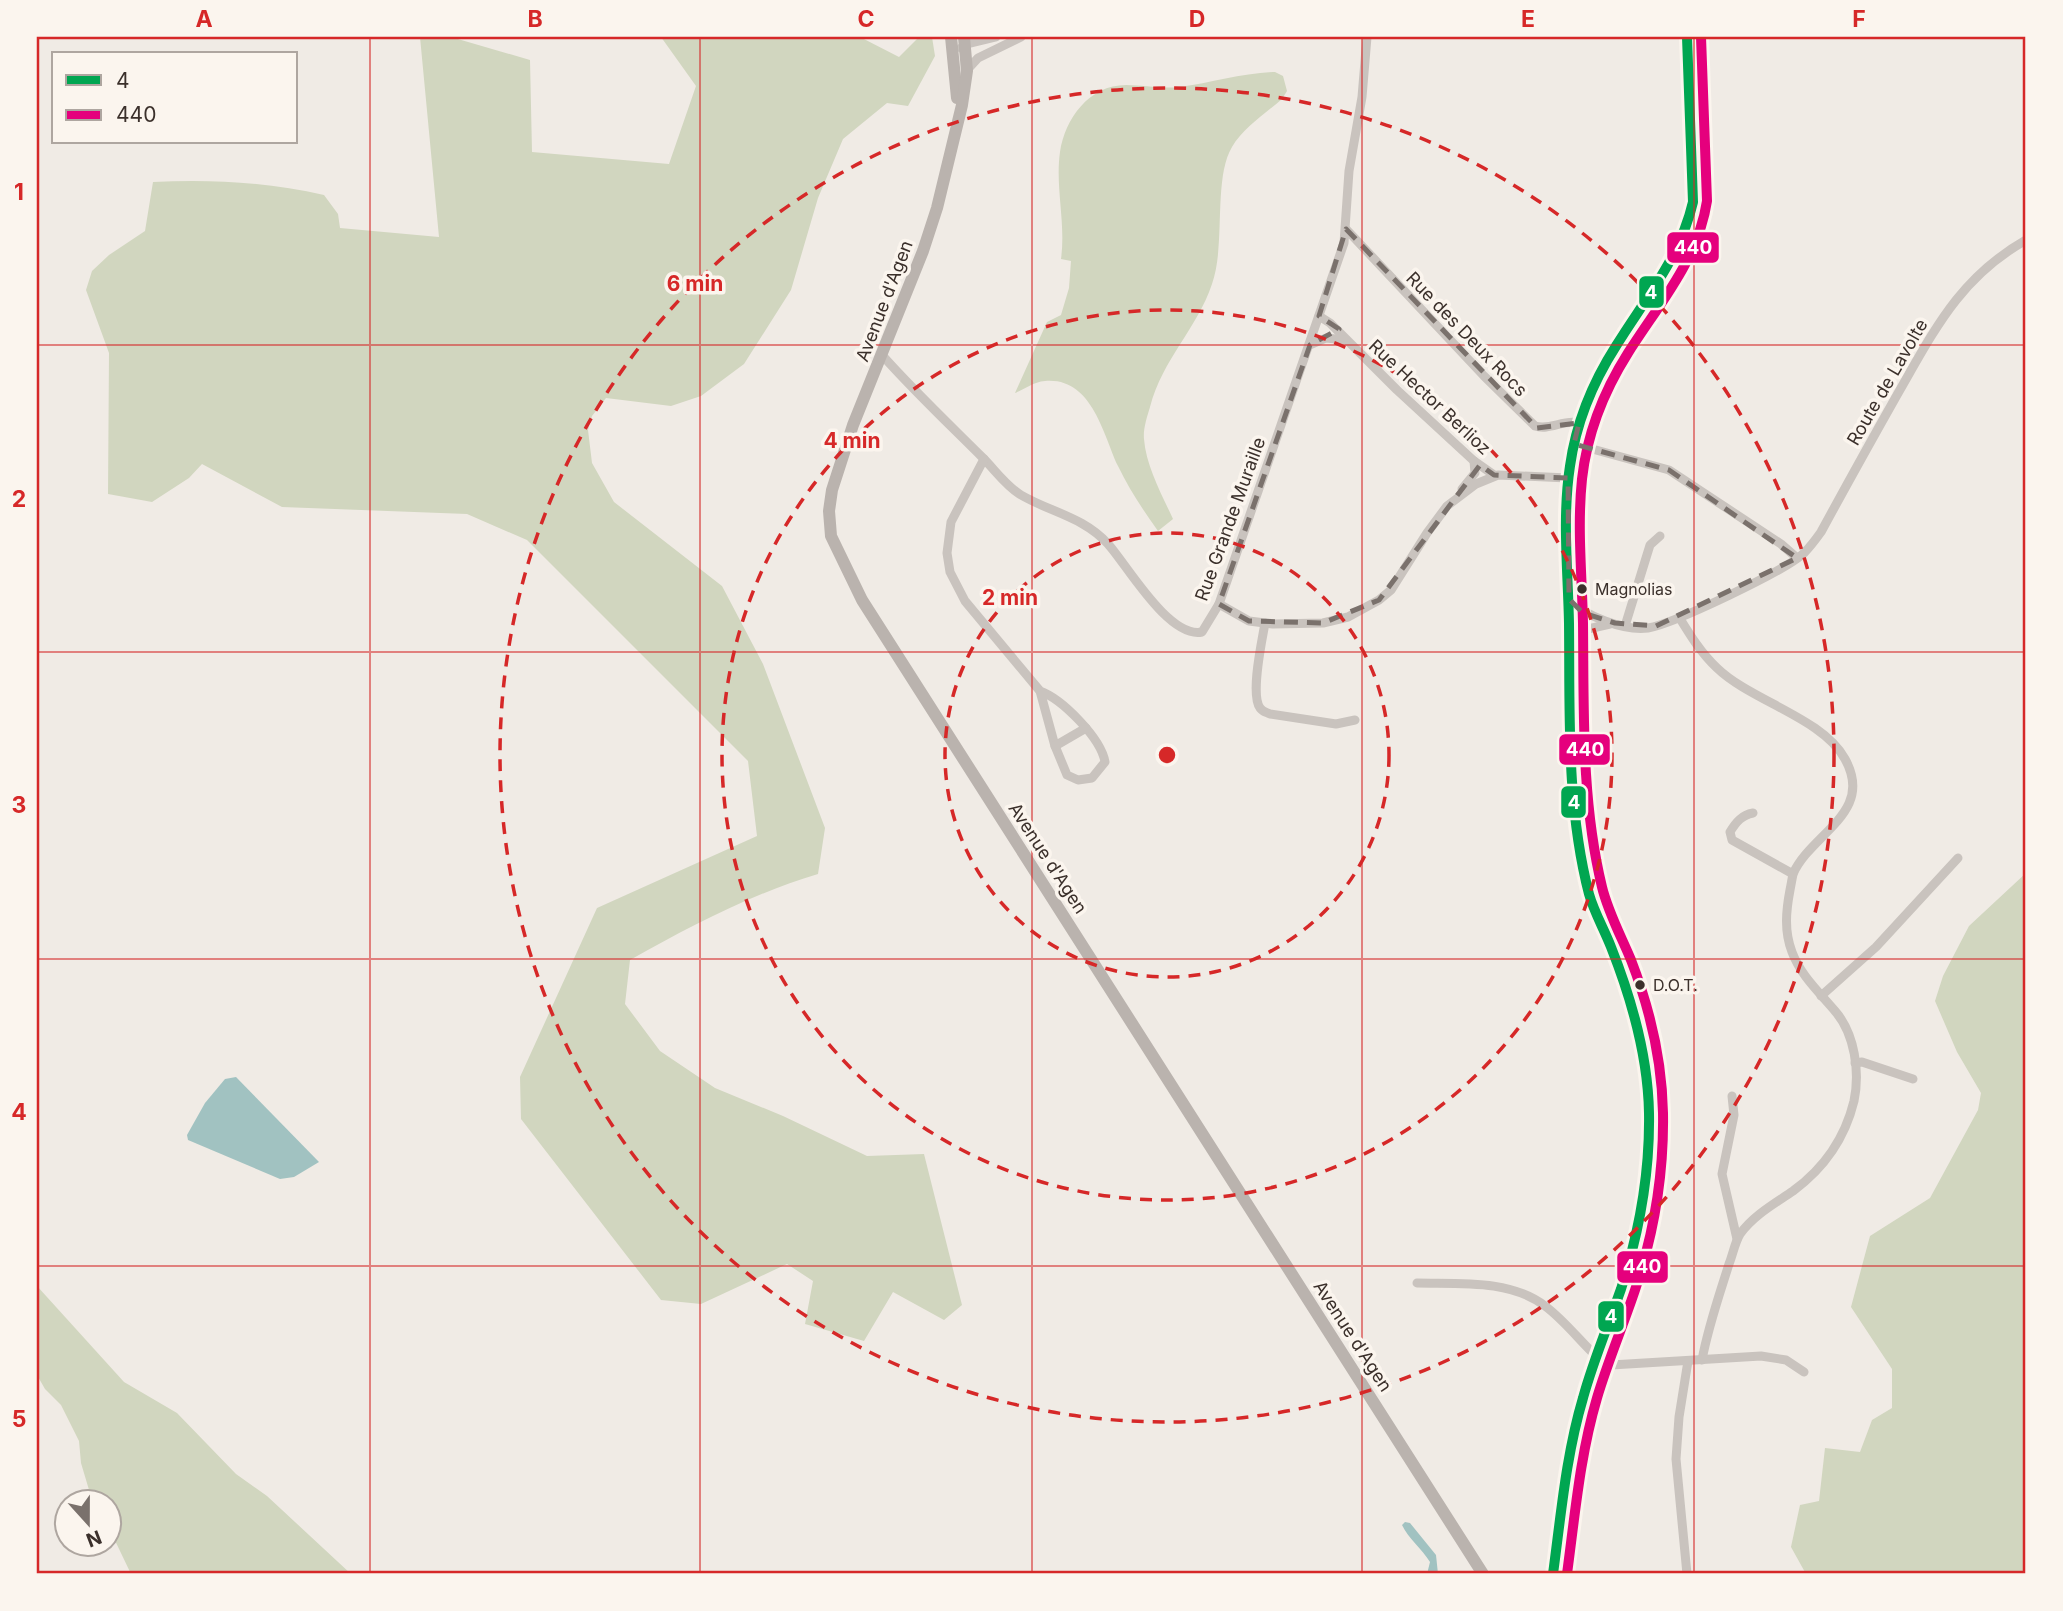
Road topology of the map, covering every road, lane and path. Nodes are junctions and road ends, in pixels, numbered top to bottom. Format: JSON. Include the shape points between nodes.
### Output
{"nodes":[{"id":1,"x":951,"y":37,"type":"edge"},
{"id":2,"x":995,"y":37,"type":"edge"},
{"id":3,"x":1003,"y":37,"type":"edge"},
{"id":4,"x":1021,"y":37,"type":"edge"},
{"id":5,"x":1367,"y":37,"type":"edge"},
{"id":6,"x":1687,"y":37,"type":"edge"},
{"id":7,"x":963,"y":44,"type":"edge"},
{"id":8,"x":990,"y":52,"type":"junction"},
{"id":9,"x":955,"y":61,"type":"junction"},
{"id":10,"x":967,"y":71,"type":"junction"},
{"id":11,"x":958,"y":119,"type":"junction"},
{"id":12,"x":1346,"y":229,"type":"junction"},
{"id":13,"x":2026,"y":240,"type":"edge"},
{"id":14,"x":1319,"y":316,"type":"junction"},
{"id":15,"x":1346,"y":340,"type":"junction"},
{"id":16,"x":1310,"y":345,"type":"junction"},
{"id":17,"x":881,"y":355,"type":"junction"},
{"id":18,"x":1579,"y":423,"type":"junction"},
{"id":19,"x":1574,"y":444,"type":"junction"},
{"id":20,"x":984,"y":459,"type":"junction"},
{"id":21,"x":1474,"y":461,"type":"junction"},
{"id":22,"x":1494,"y":475,"type":"junction"},
{"id":23,"x":1568,"y":478,"type":"junction"},
{"id":24,"x":1447,"y":506,"type":"junction"},
{"id":25,"x":1660,"y":536,"type":"dead end"},
{"id":26,"x":1797,"y":558,"type":"junction"},
{"id":27,"x":1569,"y":599,"type":"junction"},
{"id":28,"x":1219,"y":604,"type":"junction"},
{"id":29,"x":1679,"y":617,"type":"junction"},
{"id":30,"x":1265,"y":623,"type":"junction"},
{"id":31,"x":1620,"y":624,"type":"junction"},
{"id":32,"x":1569,"y":639,"type":"junction"},
{"id":33,"x":1040,"y":691,"type":"junction"},
{"id":34,"x":1355,"y":720,"type":"dead end"},
{"id":35,"x":1086,"y":728,"type":"junction"},
{"id":36,"x":1055,"y":746,"type":"junction"},
{"id":37,"x":1753,"y":813,"type":"dead end"},
{"id":38,"x":1958,"y":858,"type":"dead end"},
{"id":39,"x":1793,"y":874,"type":"junction"},
{"id":40,"x":1821,"y":996,"type":"junction"},
{"id":41,"x":1855,"y":1063,"type":"junction"},
{"id":42,"x":1913,"y":1079,"type":"dead end"},
{"id":43,"x":1732,"y":1096,"type":"dead end"},
{"id":44,"x":1737,"y":1239,"type":"junction"},
{"id":45,"x":1417,"y":1283,"type":"dead end"},
{"id":46,"x":1595,"y":1358,"type":"junction"},
{"id":47,"x":1702,"y":1360,"type":"junction"},
{"id":48,"x":1688,"y":1361,"type":"junction"},
{"id":49,"x":1804,"y":1372,"type":"dead end"},
{"id":50,"x":1483,"y":1571,"type":"edge"},
{"id":51,"x":1553,"y":1574,"type":"edge"},
{"id":52,"x":1687,"y":1574,"type":"edge"}],
"edges":[{"from":1,"to":9,"type":"main road","name":"Avenue d'Agen"},
{"from":2,"to":3,"type":"street"},
{"from":2,"to":7,"type":"street"},
{"from":4,"to":8,"type":"street"},
{"from":5,"to":12,"type":"street","name":"Rue Grande Muraille"},
{"from":6,"to":18,"type":"street","via":[[1691,219],[1677,253],[1609,357]]},
{"from":7,"to":8,"type":"street"},
{"from":7,"to":9,"type":"street"},
{"from":7,"to":10,"type":"main road","name":"Avenue d'Agen"},
{"from":8,"to":10,"type":"street"},
{"from":9,"to":11,"type":"main road","name":"Avenue d'Agen"},
{"from":10,"to":11,"type":"main road","name":"Avenue d'Agen"},
{"from":11,"to":17,"type":"main road","name":"Avenue d'Agen","via":[[937,208]]},
{"from":12,"to":14,"type":"street","name":"Rue Grande Muraille"},
{"from":12,"to":18,"type":"street","name":"Rue des Deux Rocs","via":[[1535,426]]},
{"from":13,"to":26,"type":"street","name":"Route de Lavolte","via":[[1973,279],[1943,315],[1821,532]]},
{"from":14,"to":15,"type":"street","name":"Rue Hector Berlioz"},
{"from":14,"to":16,"type":"street","name":"Rue Grande Muraille"},
{"from":15,"to":16,"type":"street","name":"Rue Hector Berlioz","via":[[1326,338]]},
{"from":15,"to":21,"type":"street","name":"Rue Hector Berlioz"},
{"from":16,"to":28,"type":"street","name":"Rue Grande Muraille"},
{"from":17,"to":20,"type":"street","name":"Rue Grande Muraille"},
{"from":17,"to":50,"type":"main road","name":"Avenue d'Agen","via":[[832,490],[831,536],[849,577]]},
{"from":18,"to":19,"type":"street"},
{"from":19,"to":23,"type":"street"},
{"from":19,"to":26,"type":"street","via":[[1676,474]]},
{"from":20,"to":28,"type":"street","name":"Rue Grande Muraille","via":[[1019,494],[1093,529],[1178,625],[1191,633],[1202,632]]},
{"from":20,"to":33,"type":"street","via":[[951,522],[950,572],[965,601]]},
{"from":21,"to":22,"type":"street","name":"Rue Hector Berlioz"},
{"from":21,"to":24,"type":"street","via":[[1475,473]]},
{"from":22,"to":23,"type":"street"},
{"from":22,"to":24,"type":"street"},
{"from":23,"to":27,"type":"street"},
{"from":24,"to":30,"type":"street","via":[[1391,590],[1379,600],[1348,617],[1323,623]]},
{"from":25,"to":31,"type":"street","via":[[1650,545]]},
{"from":26,"to":29,"type":"street","name":"Route de Lavolte"},
{"from":27,"to":31,"type":"street","via":[[1583,613]]},
{"from":27,"to":32,"type":"street"},
{"from":28,"to":30,"type":"street","via":[[1250,621]]},
{"from":29,"to":31,"type":"street","name":"Route de Lavolte","via":[[1650,628]]},
{"from":29,"to":39,"type":"street","via":[[1718,669],[1822,733],[1846,761],[1851,800],[1842,818]]},
{"from":30,"to":34,"type":"street","via":[[1255,694],[1262,711],[1336,724]]},
{"from":31,"to":32,"type":"street","via":[[1588,629]]},
{"from":32,"to":46,"type":"street","via":[[1576,829],[1590,899],[1642,1036],[1648,1092],[1639,1219],[1627,1269]]},
{"from":33,"to":35,"type":"street","via":[[1062,703]]},
{"from":33,"to":36,"type":"street"},
{"from":35,"to":36,"type":"street"},
{"from":35,"to":36,"type":"street","via":[[1105,757],[1092,778],[1078,780],[1067,775]]},
{"from":37,"to":39,"type":"street","via":[[1738,821],[1730,832],[1732,840]]},
{"from":38,"to":40,"type":"street","via":[[1877,947]]},
{"from":39,"to":40,"type":"street","via":[[1786,914],[1791,950]]},
{"from":40,"to":41,"type":"street","via":[[1848,1032]]},
{"from":41,"to":42,"type":"street"},
{"from":41,"to":44,"type":"street","via":[[1853,1102],[1832,1153]]},
{"from":43,"to":44,"type":"street","via":[[1734,1115],[1722,1174]]},
{"from":44,"to":47,"type":"street"},
{"from":45,"to":46,"type":"street","via":[[1514,1291],[1560,1318]]},
{"from":46,"to":48,"type":"street","via":[[1611,1365]]},
{"from":46,"to":51,"type":"street","via":[[1566,1477]]},
{"from":47,"to":48,"type":"street"},
{"from":47,"to":49,"type":"street","via":[[1761,1356],[1786,1360]]},
{"from":48,"to":52,"type":"street","via":[[1676,1459]]}]}
